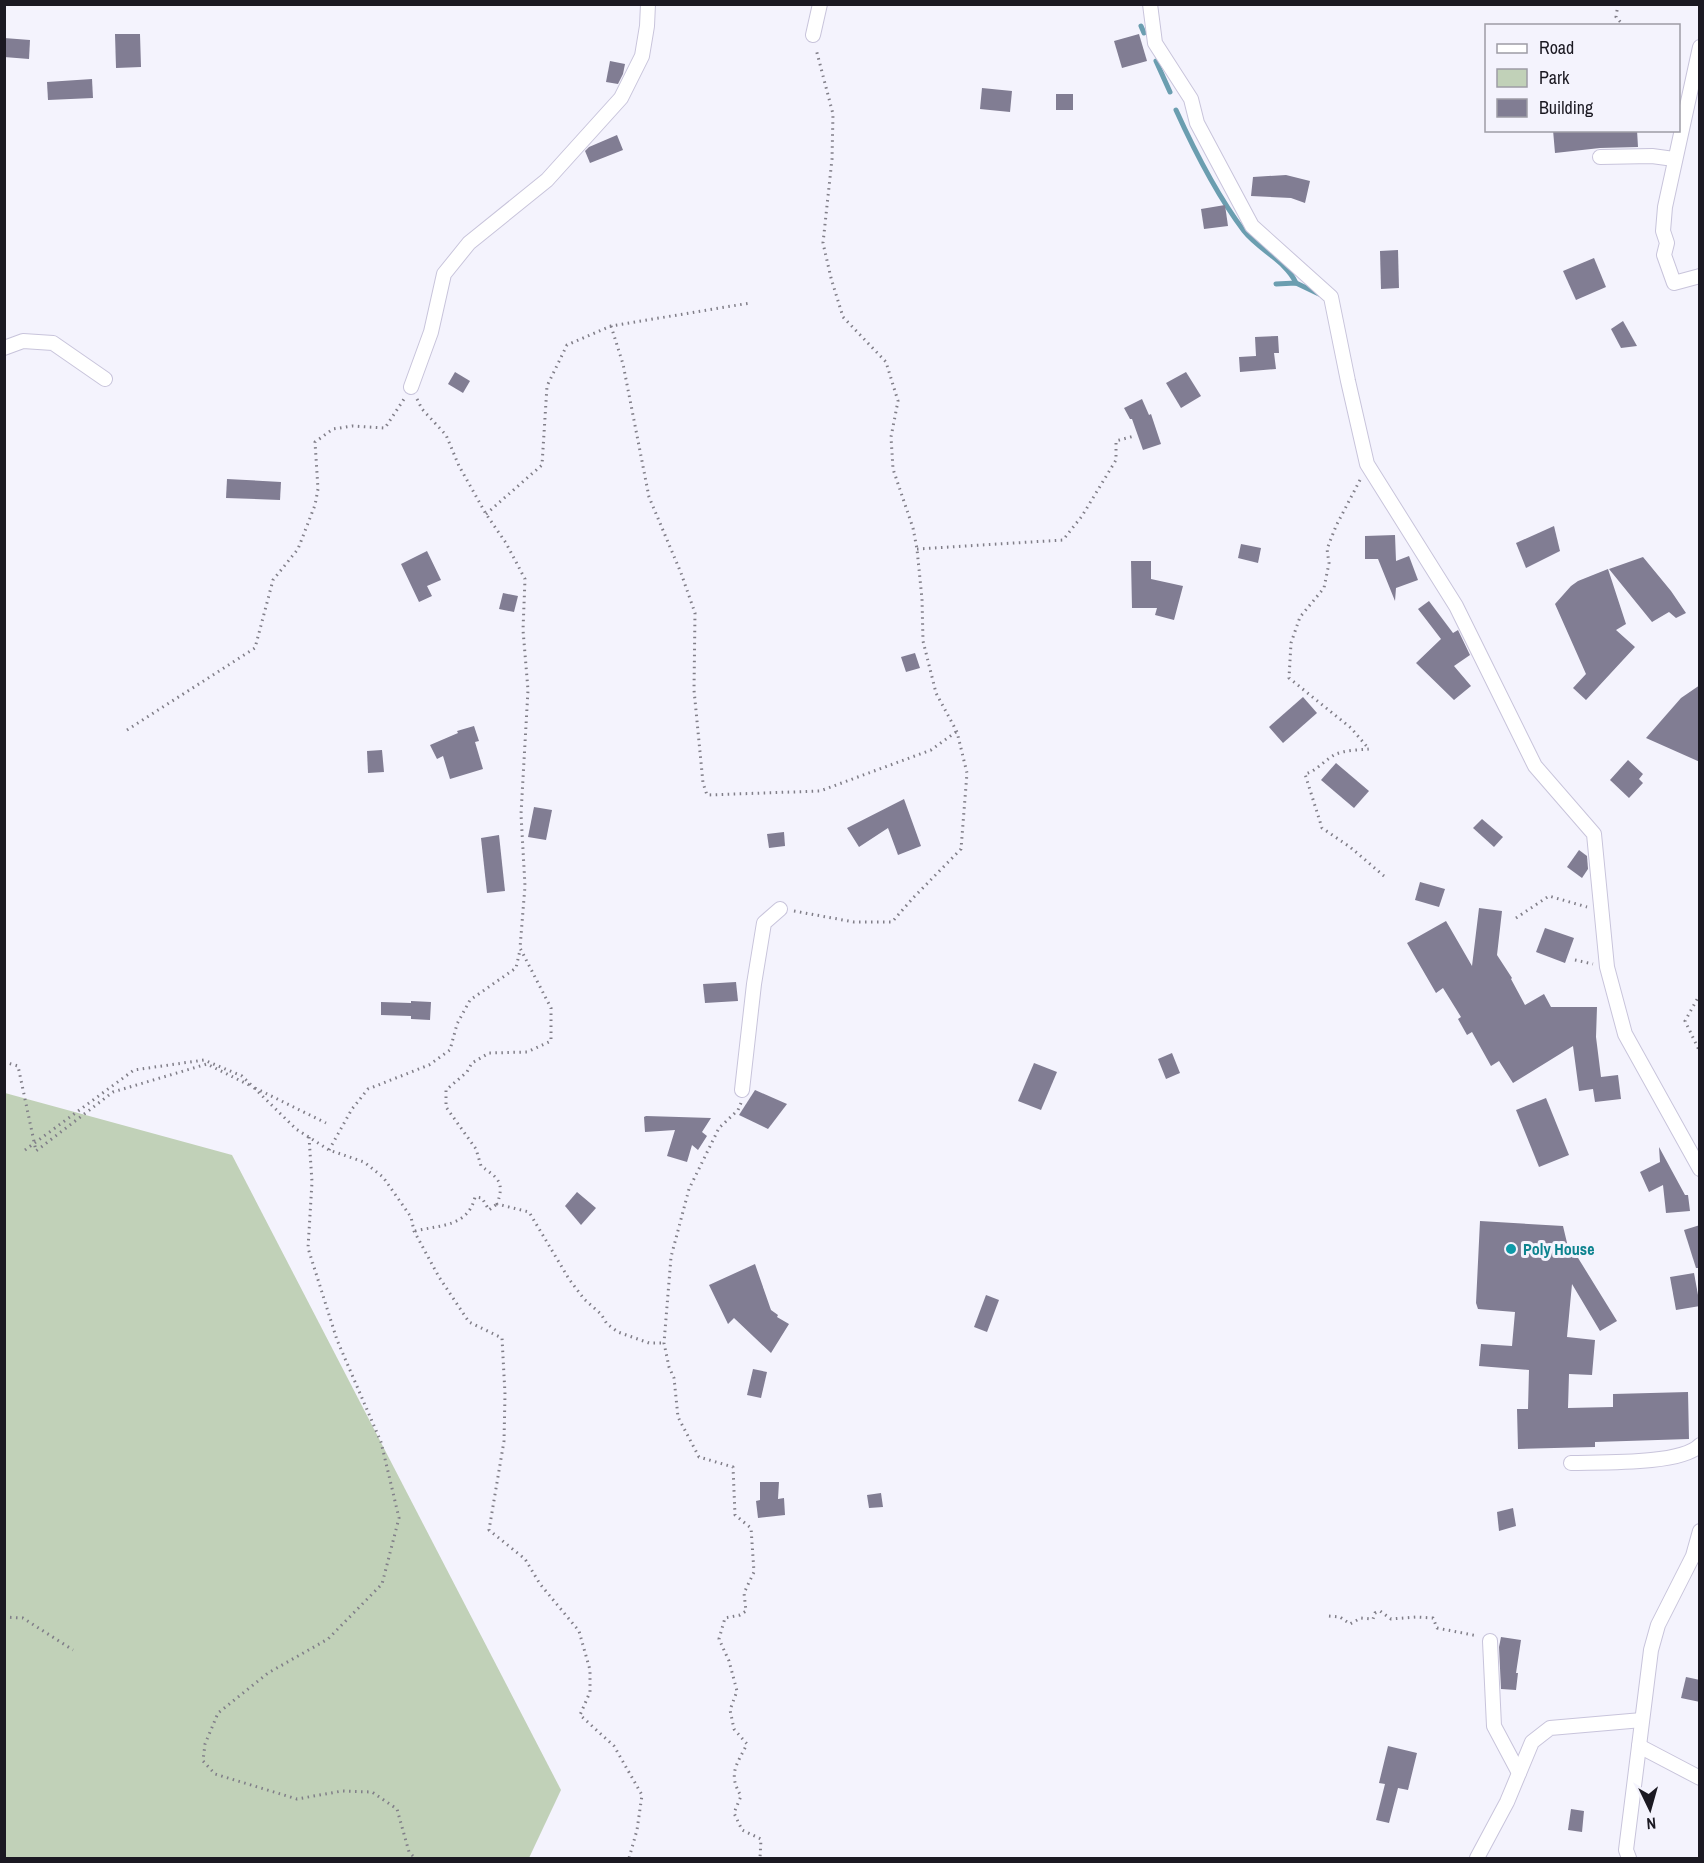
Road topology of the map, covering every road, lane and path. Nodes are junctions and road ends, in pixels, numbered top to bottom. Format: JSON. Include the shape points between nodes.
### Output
{"nodes":[{"id":1,"x":648,"y":4,"type":"edge"},
{"id":2,"x":820,"y":4,"type":"edge"},
{"id":3,"x":1150,"y":4,"type":"edge"},
{"id":4,"x":1618,"y":4,"type":"edge"},
{"id":5,"x":1622,"y":24,"type":"edge"},
{"id":6,"x":813,"y":35,"type":"joint"},
{"id":7,"x":1700,"y":47,"type":"edge"},
{"id":8,"x":1600,"y":157,"type":"dead end"},
{"id":9,"x":1674,"y":159,"type":"junction"},
{"id":10,"x":1700,"y":276,"type":"edge"},
{"id":11,"x":750,"y":303,"type":"dead end"},
{"id":12,"x":611,"y":326,"type":"junction"},
{"id":13,"x":4,"y":348,"type":"edge"},
{"id":14,"x":105,"y":379,"type":"dead end"},
{"id":15,"x":411,"y":387,"type":"junction"},
{"id":16,"x":1134,"y":436,"type":"dead end"},
{"id":17,"x":1367,"y":464,"type":"junction"},
{"id":18,"x":486,"y":514,"type":"junction"},
{"id":19,"x":917,"y":549,"type":"junction"},
{"id":20,"x":127,"y":730,"type":"dead end"},
{"id":21,"x":957,"y":732,"type":"junction"},
{"id":22,"x":1384,"y":876,"type":"dead end"},
{"id":23,"x":780,"y":909,"type":"joint"},
{"id":24,"x":1602,"y":911,"type":"junction"},
{"id":25,"x":1516,"y":918,"type":"dead end"},
{"id":26,"x":520,"y":948,"type":"junction"},
{"id":27,"x":1700,"y":994,"type":"edge"},
{"id":28,"x":1700,"y":1052,"type":"edge"},
{"id":29,"x":4,"y":1062,"type":"edge"},
{"id":30,"x":742,"y":1090,"type":"joint"},
{"id":31,"x":326,"y":1123,"type":"dead end"},
{"id":32,"x":309,"y":1137,"type":"junction"},
{"id":33,"x":25,"y":1150,"type":"dead end"},
{"id":34,"x":329,"y":1150,"type":"junction"},
{"id":35,"x":1700,"y":1169,"type":"edge"},
{"id":36,"x":497,"y":1204,"type":"junction"},
{"id":37,"x":414,"y":1231,"type":"junction"},
{"id":38,"x":664,"y":1343,"type":"junction"},
{"id":39,"x":1700,"y":1444,"type":"edge"},
{"id":40,"x":1571,"y":1463,"type":"dead end"},
{"id":41,"x":1700,"y":1531,"type":"edge"},
{"id":42,"x":4,"y":1617,"type":"edge"},
{"id":43,"x":1329,"y":1617,"type":"dead end"},
{"id":44,"x":1490,"y":1641,"type":"joint"},
{"id":45,"x":74,"y":1650,"type":"dead end"},
{"id":46,"x":1642,"y":1720,"type":"junction"},
{"id":47,"x":1639,"y":1746,"type":"junction"},
{"id":48,"x":1519,"y":1773,"type":"junction"},
{"id":49,"x":1700,"y":1778,"type":"edge"},
{"id":50,"x":415,"y":1858,"type":"edge"},
{"id":51,"x":629,"y":1858,"type":"edge"},
{"id":52,"x":760,"y":1858,"type":"edge"},
{"id":53,"x":1477,"y":1858,"type":"edge"},
{"id":54,"x":1629,"y":1858,"type":"edge"}],
"edges":[{"from":1,"to":15,"type":"street","via":[[642,56],[621,98],[548,180],[469,243],[444,274],[432,332]]},
{"from":2,"to":6,"type":"street"},
{"from":3,"to":17,"type":"street","via":[[1155,43],[1191,99],[1197,123],[1252,226],[1332,297]]},
{"from":4,"to":5,"type":"path","via":[[1616,17]]},
{"from":6,"to":19,"type":"path","via":[[833,114],[823,243],[843,317],[886,362],[898,401],[891,437],[892,469]]},
{"from":7,"to":9,"type":"street"},
{"from":8,"to":9,"type":"street"},
{"from":9,"to":10,"type":"street","via":[[1663,231],[1667,243],[1664,255],[1674,283]]},
{"from":11,"to":12,"type":"path"},
{"from":12,"to":18,"type":"path","via":[[567,345],[547,386],[542,465]]},
{"from":12,"to":21,"type":"path","via":[[623,364],[649,497],[695,613],[694,690],[707,795],[820,791],[931,750]]},
{"from":13,"to":14,"type":"street","via":[[23,340],[53,343]]},
{"from":15,"to":18,"type":"path","via":[[422,409],[446,435]]},
{"from":15,"to":20,"type":"path","via":[[385,428],[333,429],[315,442],[315,505],[298,549],[273,579],[255,648]]},
{"from":16,"to":19,"type":"path","via":[[1116,441],[1116,460],[1063,540]]},
{"from":17,"to":22,"type":"path","via":[[1327,549],[1329,563],[1324,588],[1300,617],[1291,643],[1289,678],[1351,728],[1369,749],[1338,753],[1305,774],[1322,828]]},
{"from":17,"to":24,"type":"street","via":[[1456,606],[1535,766],[1594,834]]},
{"from":18,"to":26,"type":"path","via":[[525,579],[523,630],[528,690],[520,814],[525,886]]},
{"from":19,"to":21,"type":"path","via":[[923,641],[936,693]]},
{"from":21,"to":23,"type":"path","via":[[967,773],[961,849],[892,922],[854,922]]},
{"from":23,"to":30,"type":"street","via":[[764,923]]},
{"from":24,"to":25,"type":"path","via":[[1549,896]]},
{"from":24,"to":35,"type":"street","via":[[1606,967],[1625,1034]]},
{"from":26,"to":34,"type":"path","via":[[516,968],[470,1000],[457,1024],[450,1050],[429,1065],[368,1089]]},
{"from":26,"to":36,"type":"path","via":[[550,1008],[551,1041],[527,1052],[489,1053],[472,1063],[446,1090],[446,1107],[476,1149],[480,1166],[498,1178],[501,1191]]},
{"from":27,"to":28,"type":"path","via":[[1685,1021]]},
{"from":29,"to":31,"type":"path","via":[[18,1066],[36,1151],[113,1092],[207,1064]]},
{"from":30,"to":38,"type":"path","via":[[738,1110],[719,1128],[689,1189],[671,1257]]},
{"from":32,"to":33,"type":"path","via":[[296,1130],[242,1076],[204,1059],[134,1071]]},
{"from":32,"to":34,"type":"path"},
{"from":32,"to":50,"type":"path","via":[[312,1182],[308,1248],[337,1340],[381,1442],[399,1518],[382,1584],[328,1639],[268,1673],[218,1713],[202,1761],[215,1774],[297,1799],[342,1791],[372,1792],[397,1809],[409,1852]]},
{"from":34,"to":37,"type":"path","via":[[364,1162],[383,1177],[411,1217]]},
{"from":36,"to":37,"type":"path","via":[[489,1210],[482,1198],[475,1197],[472,1209],[458,1221]]},
{"from":36,"to":38,"type":"path","via":[[529,1212],[569,1279],[607,1324],[649,1343]]},
{"from":37,"to":51,"type":"path","via":[[469,1322],[502,1338],[504,1441],[489,1530],[525,1558],[540,1584],[579,1630],[590,1670],[590,1692],[580,1715],[614,1746],[642,1795]]},
{"from":38,"to":52,"type":"path","via":[[684,1430],[699,1457],[734,1467],[735,1515],[751,1528],[754,1572],[744,1593],[746,1611],[726,1618],[719,1639],[737,1691],[730,1710],[734,1729],[747,1744],[735,1767],[733,1784],[741,1796],[734,1813],[742,1830],[761,1839]]},
{"from":39,"to":40,"type":"street","via":[[1694,1450],[1651,1460]]},
{"from":41,"to":46,"type":"street","via":[[1693,1556],[1658,1625]]},
{"from":42,"to":45,"type":"path","via":[[22,1618]]},
{"from":43,"to":44,"type":"path","via":[[1340,1617],[1350,1624],[1361,1618],[1373,1619],[1380,1611],[1391,1619],[1432,1618],[1437,1628]]},
{"from":44,"to":48,"type":"street","via":[[1494,1726]]},
{"from":46,"to":47,"type":"street"},
{"from":46,"to":48,"type":"street","via":[[1550,1728],[1532,1742]]},
{"from":47,"to":49,"type":"street"},
{"from":47,"to":54,"type":"street","via":[[1626,1850]]},
{"from":48,"to":53,"type":"street"}]}
